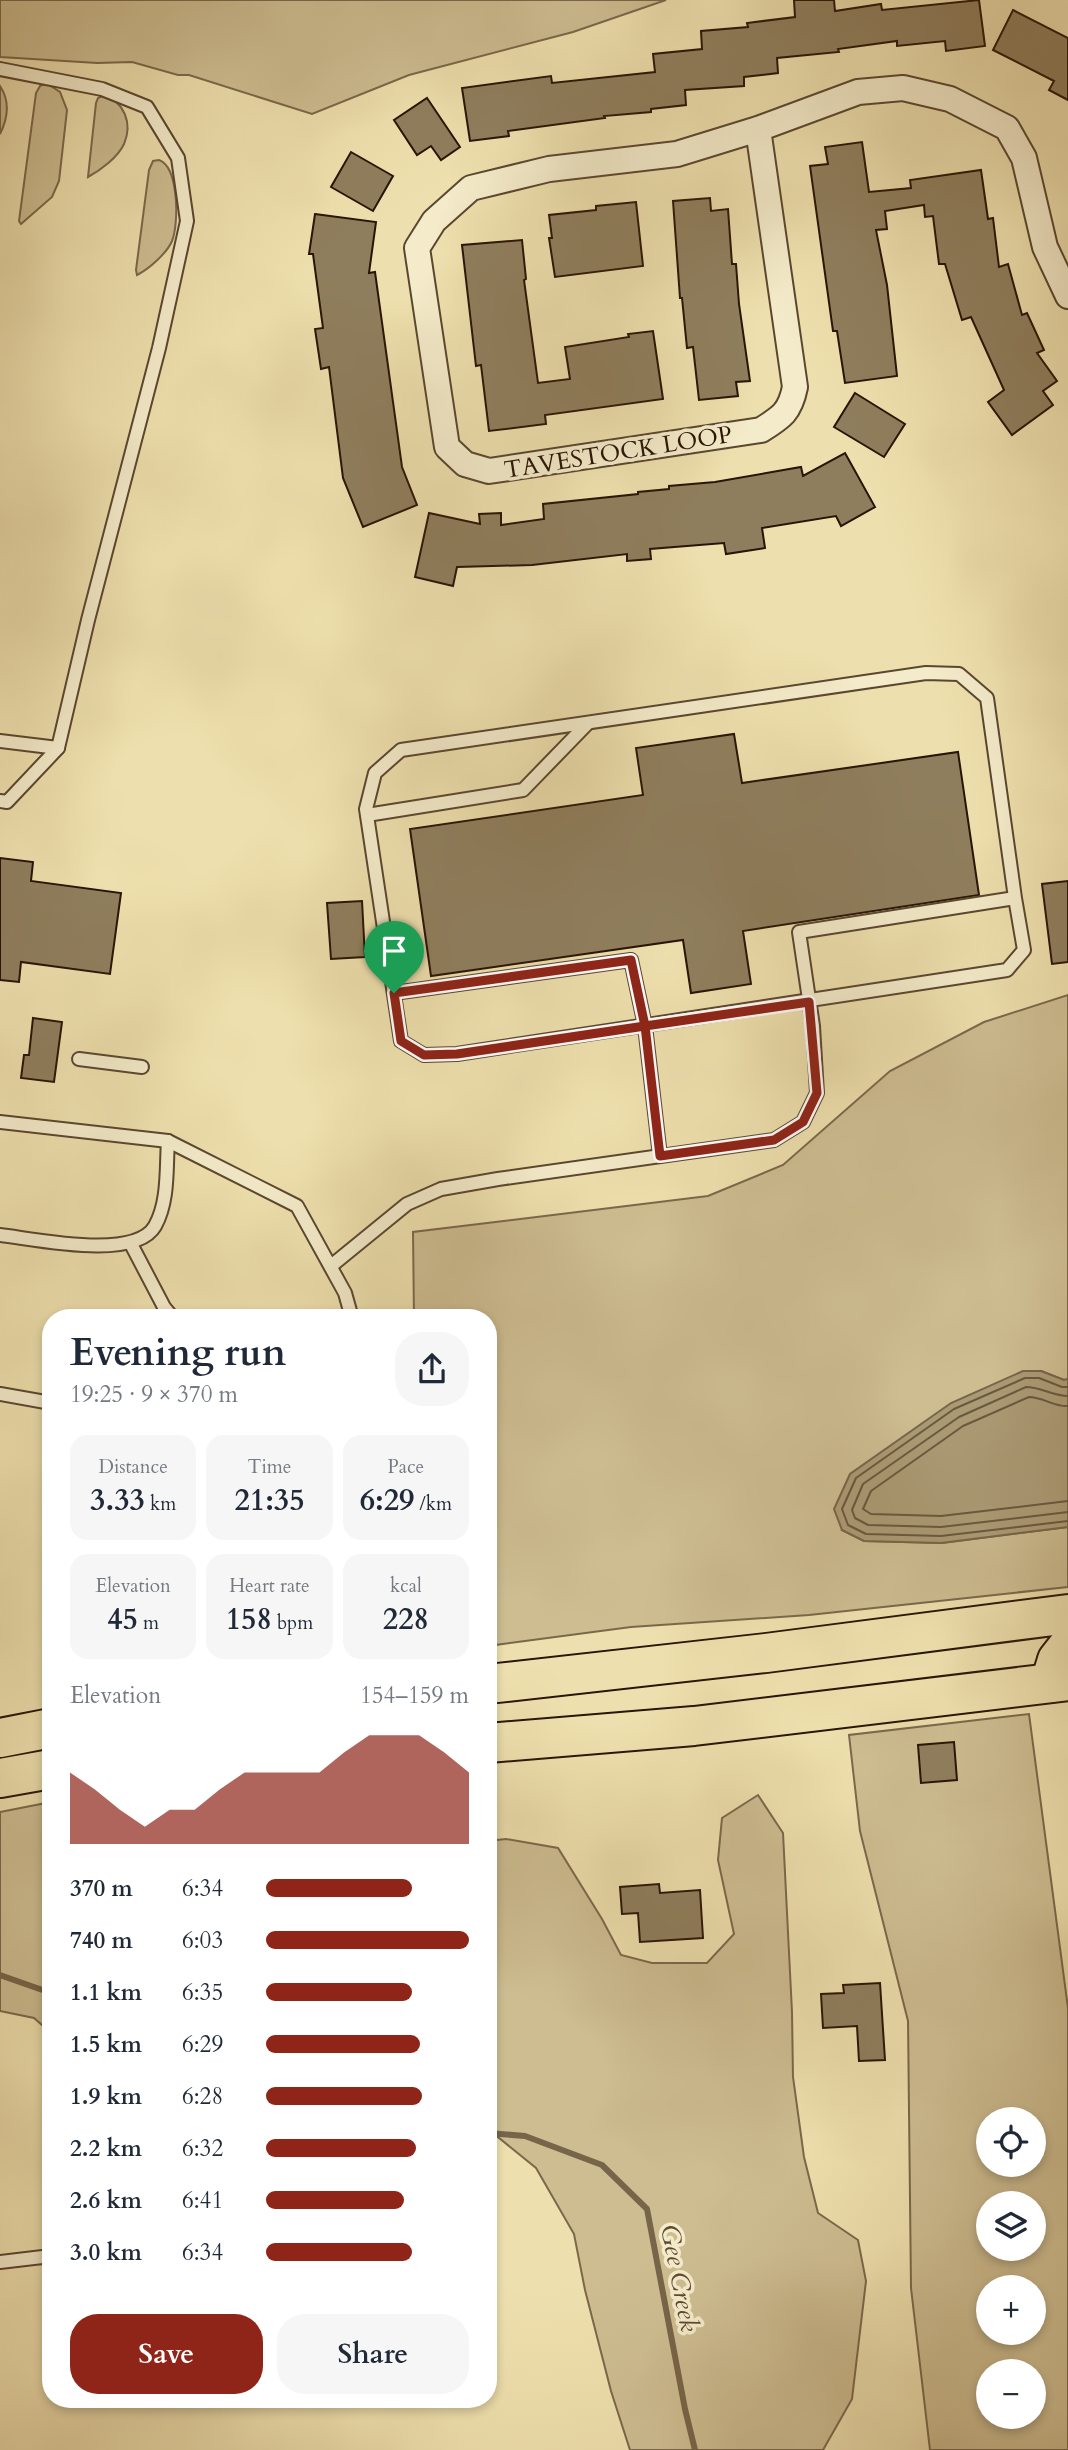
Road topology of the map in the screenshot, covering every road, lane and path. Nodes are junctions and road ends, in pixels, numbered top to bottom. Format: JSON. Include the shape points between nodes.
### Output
{"nodes":[{"id":1,"x":0,"y":68,"type":"edge"},
{"id":2,"x":758,"y":129,"type":"junction"},
{"id":3,"x":1068,"y":296,"type":"edge"},
{"id":4,"x":588,"y":723,"type":"junction"},
{"id":5,"x":0,"y":741,"type":"edge"},
{"id":6,"x":58,"y":748,"type":"junction"},
{"id":7,"x":0,"y":801,"type":"edge"},
{"id":8,"x":367,"y":815,"type":"junction"},
{"id":9,"x":1015,"y":898,"type":"junction"},
{"id":10,"x":394,"y":993,"type":"junction"},
{"id":11,"x":809,"y":1002,"type":"junction"},
{"id":12,"x":645,"y":1026,"type":"junction"},
{"id":13,"x":79,"y":1059,"type":"dead end"},
{"id":14,"x":142,"y":1067,"type":"dead end"},
{"id":15,"x":0,"y":1122,"type":"edge"},
{"id":16,"x":168,"y":1141,"type":"junction"},
{"id":17,"x":660,"y":1156,"type":"junction"},
{"id":18,"x":0,"y":1235,"type":"edge"},
{"id":19,"x":131,"y":1244,"type":"junction"},
{"id":20,"x":331,"y":1266,"type":"junction"},
{"id":21,"x":166,"y":1309,"type":"edge"},
{"id":22,"x":349,"y":1309,"type":"edge"},
{"id":23,"x":0,"y":1394,"type":"edge"},
{"id":24,"x":42,"y":1401,"type":"edge"},
{"id":25,"x":1068,"y":1614,"type":"edge"},
{"id":26,"x":1068,"y":1646,"type":"edge"},
{"id":27,"x":1059,"y":1682,"type":"edge"},
{"id":28,"x":497,"y":1683,"type":"edge"},
{"id":29,"x":42,"y":1730,"type":"edge"},
{"id":30,"x":0,"y":1738,"type":"edge"},
{"id":31,"x":497,"y":1742,"type":"edge"},
{"id":32,"x":42,"y":1771,"type":"edge"},
{"id":33,"x":0,"y":1778,"type":"edge"},
{"id":34,"x":42,"y":2257,"type":"edge"},
{"id":35,"x":0,"y":2262,"type":"edge"}],
"edges":[{"from":1,"to":6,"type":"lane","via":[[102,89],[147,107],[178,158],[187,221]]},
{"from":2,"to":2,"type":"street","name":"TAVESTOCK LOOP","via":[[795,387],[792,403],[782,417],[761,430],[489,471],[465,464],[447,447],[418,248],[434,220],[471,188],[549,169],[677,154]]},
{"from":2,"to":3,"type":"street","name":"TAVESTOCK LOOP","via":[[858,92],[903,88],[950,99],[1007,128],[1024,158],[1045,247]]},
{"from":4,"to":8,"type":"lane","via":[[523,790]]},
{"from":4,"to":8,"type":"lane","via":[[401,750],[374,773]]},
{"from":4,"to":9,"type":"lane","via":[[926,673],[959,674],[988,698]]},
{"from":5,"to":6,"type":"lane"},
{"from":6,"to":7,"type":"lane","via":[[6,802]]},
{"from":8,"to":10,"type":"lane"},
{"from":9,"to":11,"type":"lane","via":[[1024,950],[1007,970]]},
{"from":9,"to":11,"type":"lane","via":[[799,932]]},
{"from":10,"to":12,"type":"lane","via":[[401,1041],[424,1055]]},
{"from":10,"to":12,"type":"lane","via":[[631,960]]},
{"from":11,"to":12,"type":"lane"},
{"from":11,"to":17,"type":"lane","via":[[817,1093],[803,1122],[774,1140]]},
{"from":12,"to":17,"type":"lane"},
{"from":13,"to":14,"type":"lane"},
{"from":15,"to":16,"type":"lane"},
{"from":16,"to":19,"type":"lane","via":[[163,1203],[154,1228]]},
{"from":16,"to":20,"type":"lane","via":[[297,1206]]},
{"from":17,"to":20,"type":"lane","via":[[441,1189],[407,1204]]},
{"from":18,"to":19,"type":"lane","via":[[105,1247]]},
{"from":19,"to":21,"type":"lane"},
{"from":20,"to":22,"type":"lane"},
{"from":23,"to":24,"type":"lane"},
{"from":25,"to":28,"type":"main road"},
{"from":26,"to":27,"type":"main road","via":[[1057,1660]]},
{"from":27,"to":31,"type":"main road","via":[[694,1727]]},
{"from":29,"to":30,"type":"main road"},
{"from":32,"to":33,"type":"main road"},
{"from":34,"to":35,"type":"lane"}]}
